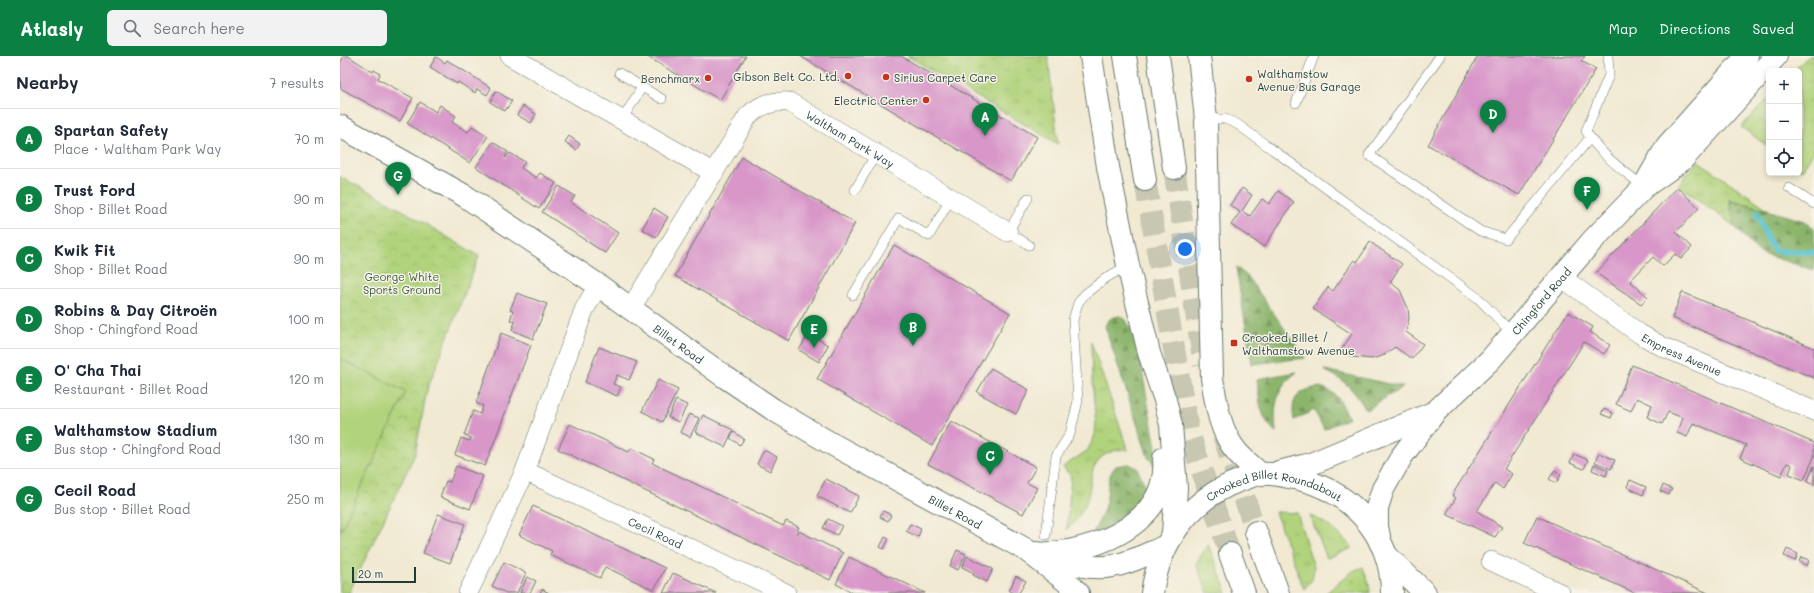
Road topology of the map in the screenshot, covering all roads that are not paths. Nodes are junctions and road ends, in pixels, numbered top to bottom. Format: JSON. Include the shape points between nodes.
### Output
{"nodes":[{"id":1,"x":510,"y":56,"type":"edge"},
{"id":2,"x":1090,"y":56,"type":"edge"},
{"id":3,"x":1125,"y":56,"type":"edge"},
{"id":4,"x":1158,"y":56,"type":"edge"},
{"id":5,"x":1199,"y":56,"type":"edge"},
{"id":6,"x":1314,"y":56,"type":"edge"},
{"id":7,"x":1440,"y":56,"type":"edge"},
{"id":8,"x":1608,"y":56,"type":"edge"},
{"id":9,"x":1722,"y":56,"type":"edge"},
{"id":10,"x":1748,"y":56,"type":"edge"},
{"id":11,"x":1776,"y":56,"type":"edge"},
{"id":12,"x":619,"y":73,"type":"dead end"},
{"id":13,"x":642,"y":87,"type":"junction"},
{"id":14,"x":1713,"y":94,"type":"junction"},
{"id":15,"x":662,"y":98,"type":"dead end"},
{"id":16,"x":1296,"y":103,"type":"dead end"},
{"id":17,"x":622,"y":120,"type":"junction"},
{"id":18,"x":1206,"y":120,"type":"junction"},
{"id":19,"x":340,"y":126,"type":"edge"},
{"id":20,"x":1590,"y":138,"type":"junction"},
{"id":21,"x":876,"y":154,"type":"junction"},
{"id":22,"x":1174,"y":168,"type":"tunnel mouth"},
{"id":23,"x":714,"y":173,"type":"junction"},
{"id":24,"x":1145,"y":180,"type":"tunnel mouth"},
{"id":25,"x":1644,"y":187,"type":"junction"},
{"id":26,"x":1789,"y":188,"type":"dead end"},
{"id":27,"x":855,"y":190,"type":"dead end"},
{"id":28,"x":951,"y":198,"type":"junction"},
{"id":29,"x":1028,"y":198,"type":"dead end"},
{"id":30,"x":1813,"y":202,"type":"edge"},
{"id":31,"x":1008,"y":232,"type":"junction"},
{"id":32,"x":1029,"y":245,"type":"dead end"},
{"id":33,"x":1128,"y":265,"type":"junction"},
{"id":34,"x":1561,"y":277,"type":"junction"},
{"id":35,"x":598,"y":285,"type":"junction"},
{"id":36,"x":853,"y":295,"type":"dead end"},
{"id":37,"x":631,"y":308,"type":"junction"},
{"id":38,"x":1513,"y":334,"type":"junction"},
{"id":39,"x":1149,"y":353,"type":"junction"},
{"id":40,"x":1814,"y":411,"type":"edge"},
{"id":41,"x":1435,"y":412,"type":"junction"},
{"id":42,"x":525,"y":470,"type":"junction"},
{"id":43,"x":1264,"y":474,"type":"junction"},
{"id":44,"x":1256,"y":532,"type":"tunnel mouth"},
{"id":45,"x":1170,"y":540,"type":"junction"},
{"id":46,"x":1037,"y":546,"type":"junction"},
{"id":47,"x":1384,"y":549,"type":"junction"},
{"id":48,"x":1230,"y":554,"type":"tunnel mouth"},
{"id":49,"x":1491,"y":561,"type":"dead end"},
{"id":50,"x":470,"y":589,"type":"edge"},
{"id":51,"x":786,"y":593,"type":"edge"},
{"id":52,"x":1078,"y":593,"type":"edge"},
{"id":53,"x":1152,"y":593,"type":"edge"},
{"id":54,"x":1244,"y":593,"type":"edge"},
{"id":55,"x":1278,"y":593,"type":"edge"},
{"id":56,"x":1392,"y":593,"type":"edge"},
{"id":57,"x":1425,"y":593,"type":"edge"},
{"id":58,"x":1560,"y":593,"type":"edge"}],
"edges":[{"from":1,"to":17,"type":"street"},
{"from":2,"to":33,"type":"main road","via":[[1108,167]]},
{"from":3,"to":24,"type":"main road"},
{"from":4,"to":22,"type":"main road"},
{"from":5,"to":18,"type":"main road"},
{"from":6,"to":16,"type":"lane"},
{"from":7,"to":20,"type":"lane","via":[[1369,155],[1480,231],[1506,239]]},
{"from":8,"to":20,"type":"lane","via":[[1609,75],[1586,131]]},
{"from":9,"to":14,"type":"main road"},
{"from":10,"to":14,"type":"main road","name":"Chingford Road"},
{"from":11,"to":25,"type":"main road","name":"Chingford Road","via":[[1712,134],[1681,161]]},
{"from":12,"to":13,"type":"lane"},
{"from":13,"to":15,"type":"lane"},
{"from":13,"to":17,"type":"lane"},
{"from":14,"to":25,"type":"main road","name":"Chingford Road","via":[[1667,146]]},
{"from":17,"to":23,"type":"street"},
{"from":18,"to":38,"type":"lane","via":[[1225,119],[1237,124],[1478,298]]},
{"from":18,"to":43,"type":"main road","via":[[1212,378],[1216,408],[1230,442],[1237,452]]},
{"from":19,"to":35,"type":"main road","name":"Billet Road","via":[[465,196]]},
{"from":20,"to":25,"type":"lane"},
{"from":21,"to":23,"type":"street","name":"Waltham Park Way","via":[[789,102],[774,101],[759,107],[748,116]]},
{"from":21,"to":27,"type":"lane"},
{"from":21,"to":28,"type":"street","name":"Waltham Park Way"},
{"from":23,"to":37,"type":"street","name":"Waltham Park Way"},
{"from":25,"to":34,"type":"main road","name":"Chingford Road"},
{"from":26,"to":30,"type":"lane"},
{"from":28,"to":31,"type":"street","name":"Waltham Park Way"},
{"from":28,"to":36,"type":"lane","via":[[929,236],[899,218]]},
{"from":29,"to":31,"type":"lane"},
{"from":31,"to":32,"type":"lane","name":"Waltham Park Way"},
{"from":33,"to":39,"type":"main road"},
{"from":33,"to":46,"type":"lane","via":[[1106,278],[1085,294],[1078,303],[1073,320],[1078,401],[1070,434],[1056,456]]},
{"from":34,"to":38,"type":"main road","name":"Chingford Road"},
{"from":34,"to":40,"type":"street","name":"Empress Avenue","via":[[1640,334]]},
{"from":35,"to":37,"type":"main road","name":"Billet Road"},
{"from":35,"to":42,"type":"street","via":[[584,310]]},
{"from":37,"to":46,"type":"main road","name":"Billet Road","via":[[719,373],[830,443]]},
{"from":38,"to":41,"type":"main road","name":"Chingford Road","via":[[1482,370]]},
{"from":39,"to":45,"type":"main road","via":[[1171,426],[1176,488]]},
{"from":39,"to":46,"type":"main road","via":[[1165,467],[1159,493],[1149,510],[1136,523],[1096,543],[1073,550]]},
{"from":41,"to":43,"type":"main road","name":"Chingford Road","via":[[1311,464]]},
{"from":41,"to":47,"type":"main road","name":"Chingford Road","via":[[1402,456],[1384,489],[1377,508],[1377,526]]},
{"from":42,"to":50,"type":"street"},
{"from":42,"to":51,"type":"street","name":"Cecil Road"},
{"from":43,"to":45,"type":"main road","name":"Crooked Billet Roundabout","via":[[1223,487],[1204,500],[1193,509]]},
{"from":43,"to":47,"type":"main road","name":"Crooked Billet Roundabout","via":[[1302,479],[1333,492],[1358,511],[1371,525]]},
{"from":44,"to":55,"type":"main road"},
{"from":45,"to":46,"type":"main road","name":"Billet Road","via":[[1115,566],[1099,568],[1080,566]]},
{"from":45,"to":53,"type":"main road","name":"Crooked Billet Roundabout"},
{"from":46,"to":52,"type":"main road","name":"Billet Road"},
{"from":47,"to":56,"type":"main road","name":"Crooked Billet Roundabout"},
{"from":47,"to":57,"type":"main road"},
{"from":48,"to":54,"type":"main road"},
{"from":49,"to":58,"type":"street"}]}
